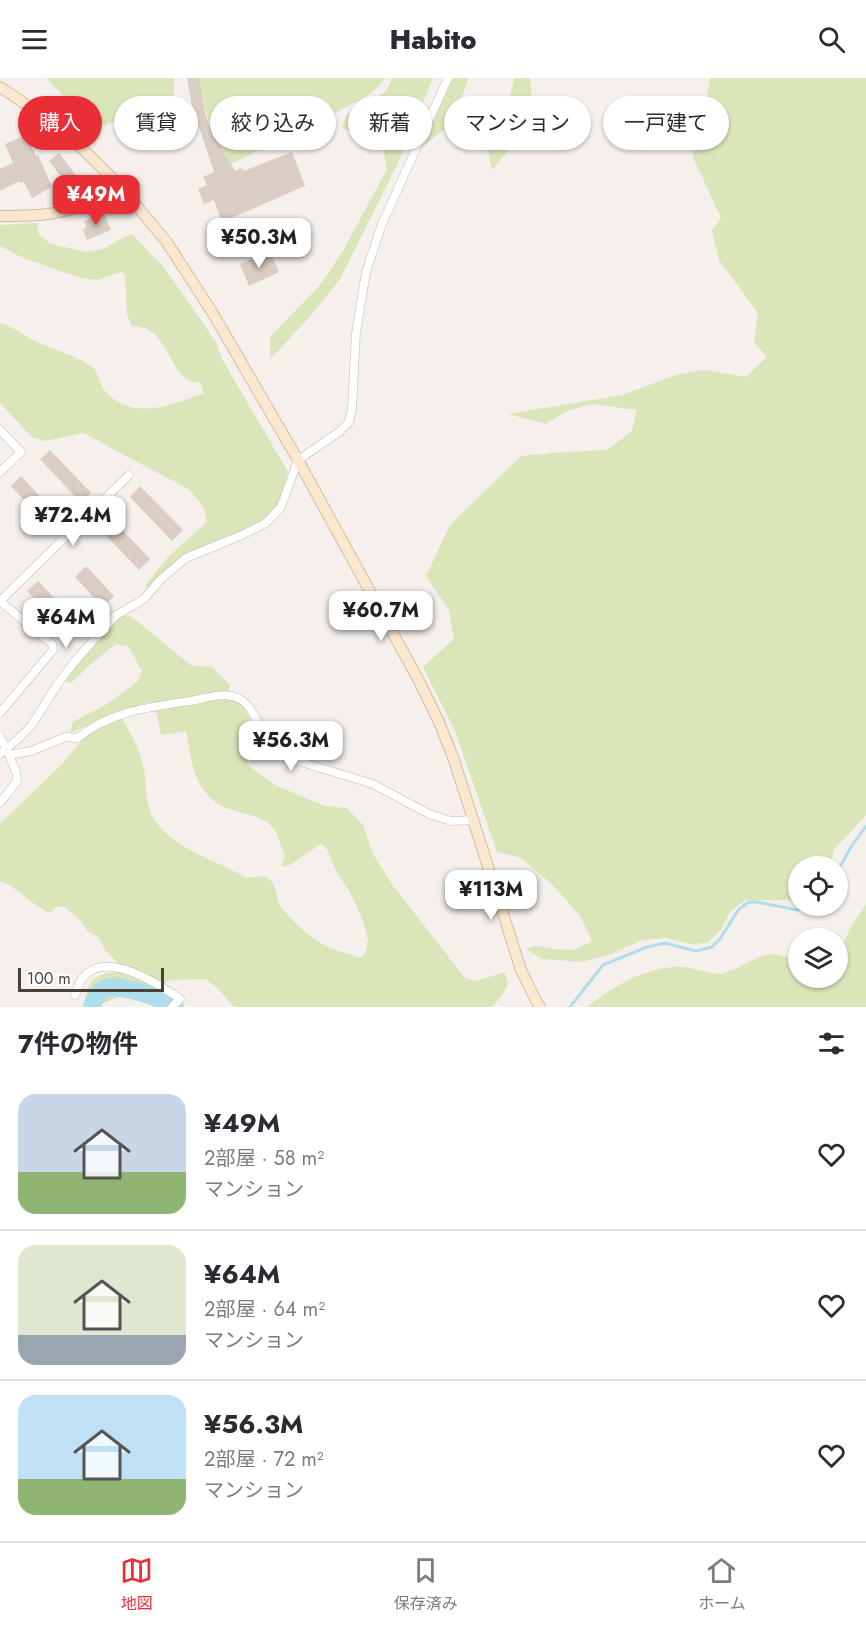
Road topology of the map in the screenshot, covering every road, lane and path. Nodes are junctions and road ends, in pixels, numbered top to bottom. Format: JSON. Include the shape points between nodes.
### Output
{"nodes":[{"id":1,"x":448,"y":78,"type":"edge"},
{"id":2,"x":0,"y":87,"type":"edge"},
{"id":3,"x":120,"y":186,"type":"junction"},
{"id":4,"x":0,"y":216,"type":"edge"},
{"id":5,"x":0,"y":430,"type":"edge"},
{"id":6,"x":298,"y":460,"type":"junction"},
{"id":7,"x":0,"y":472,"type":"edge"},
{"id":8,"x":129,"y":475,"type":"dead end"},
{"id":9,"x":2,"y":706,"type":"edge"},
{"id":10,"x":0,"y":736,"type":"edge"},
{"id":11,"x":5,"y":752,"type":"edge"},
{"id":12,"x":0,"y":803,"type":"edge"},
{"id":13,"x":474,"y":820,"type":"junction"},
{"id":14,"x":75,"y":995,"type":"dead end"},
{"id":15,"x":172,"y":1007,"type":"edge"},
{"id":16,"x":540,"y":1007,"type":"edge"}],
"edges":[{"from":1,"to":6,"type":"street","via":[[382,225],[366,272],[356,333],[349,422]]},
{"from":2,"to":3,"type":"street","via":[[54,123]]},
{"from":3,"to":4,"type":"street","via":[[66,211]]},
{"from":3,"to":6,"type":"street","via":[[183,266]]},
{"from":5,"to":7,"type":"street","via":[[21,452]]},
{"from":6,"to":11,"type":"street","via":[[281,507],[266,523],[186,558],[144,599],[115,616],[75,661],[31,726]]},
{"from":6,"to":13,"type":"street","via":[[419,681],[439,722]]},
{"from":8,"to":9,"type":"street","via":[[0,601],[52,644],[53,650]]},
{"from":10,"to":11,"type":"street"},
{"from":11,"to":12,"type":"street","via":[[17,781]]},
{"from":11,"to":13,"type":"street","via":[[32,751],[66,737],[78,738],[91,727],[138,709],[225,695],[240,699],[274,749],[285,757],[373,784],[429,814],[451,821]]},
{"from":13,"to":16,"type":"street","via":[[521,970]]},
{"from":14,"to":15,"type":"street","via":[[89,972],[107,966],[160,985],[180,999]]}]}
